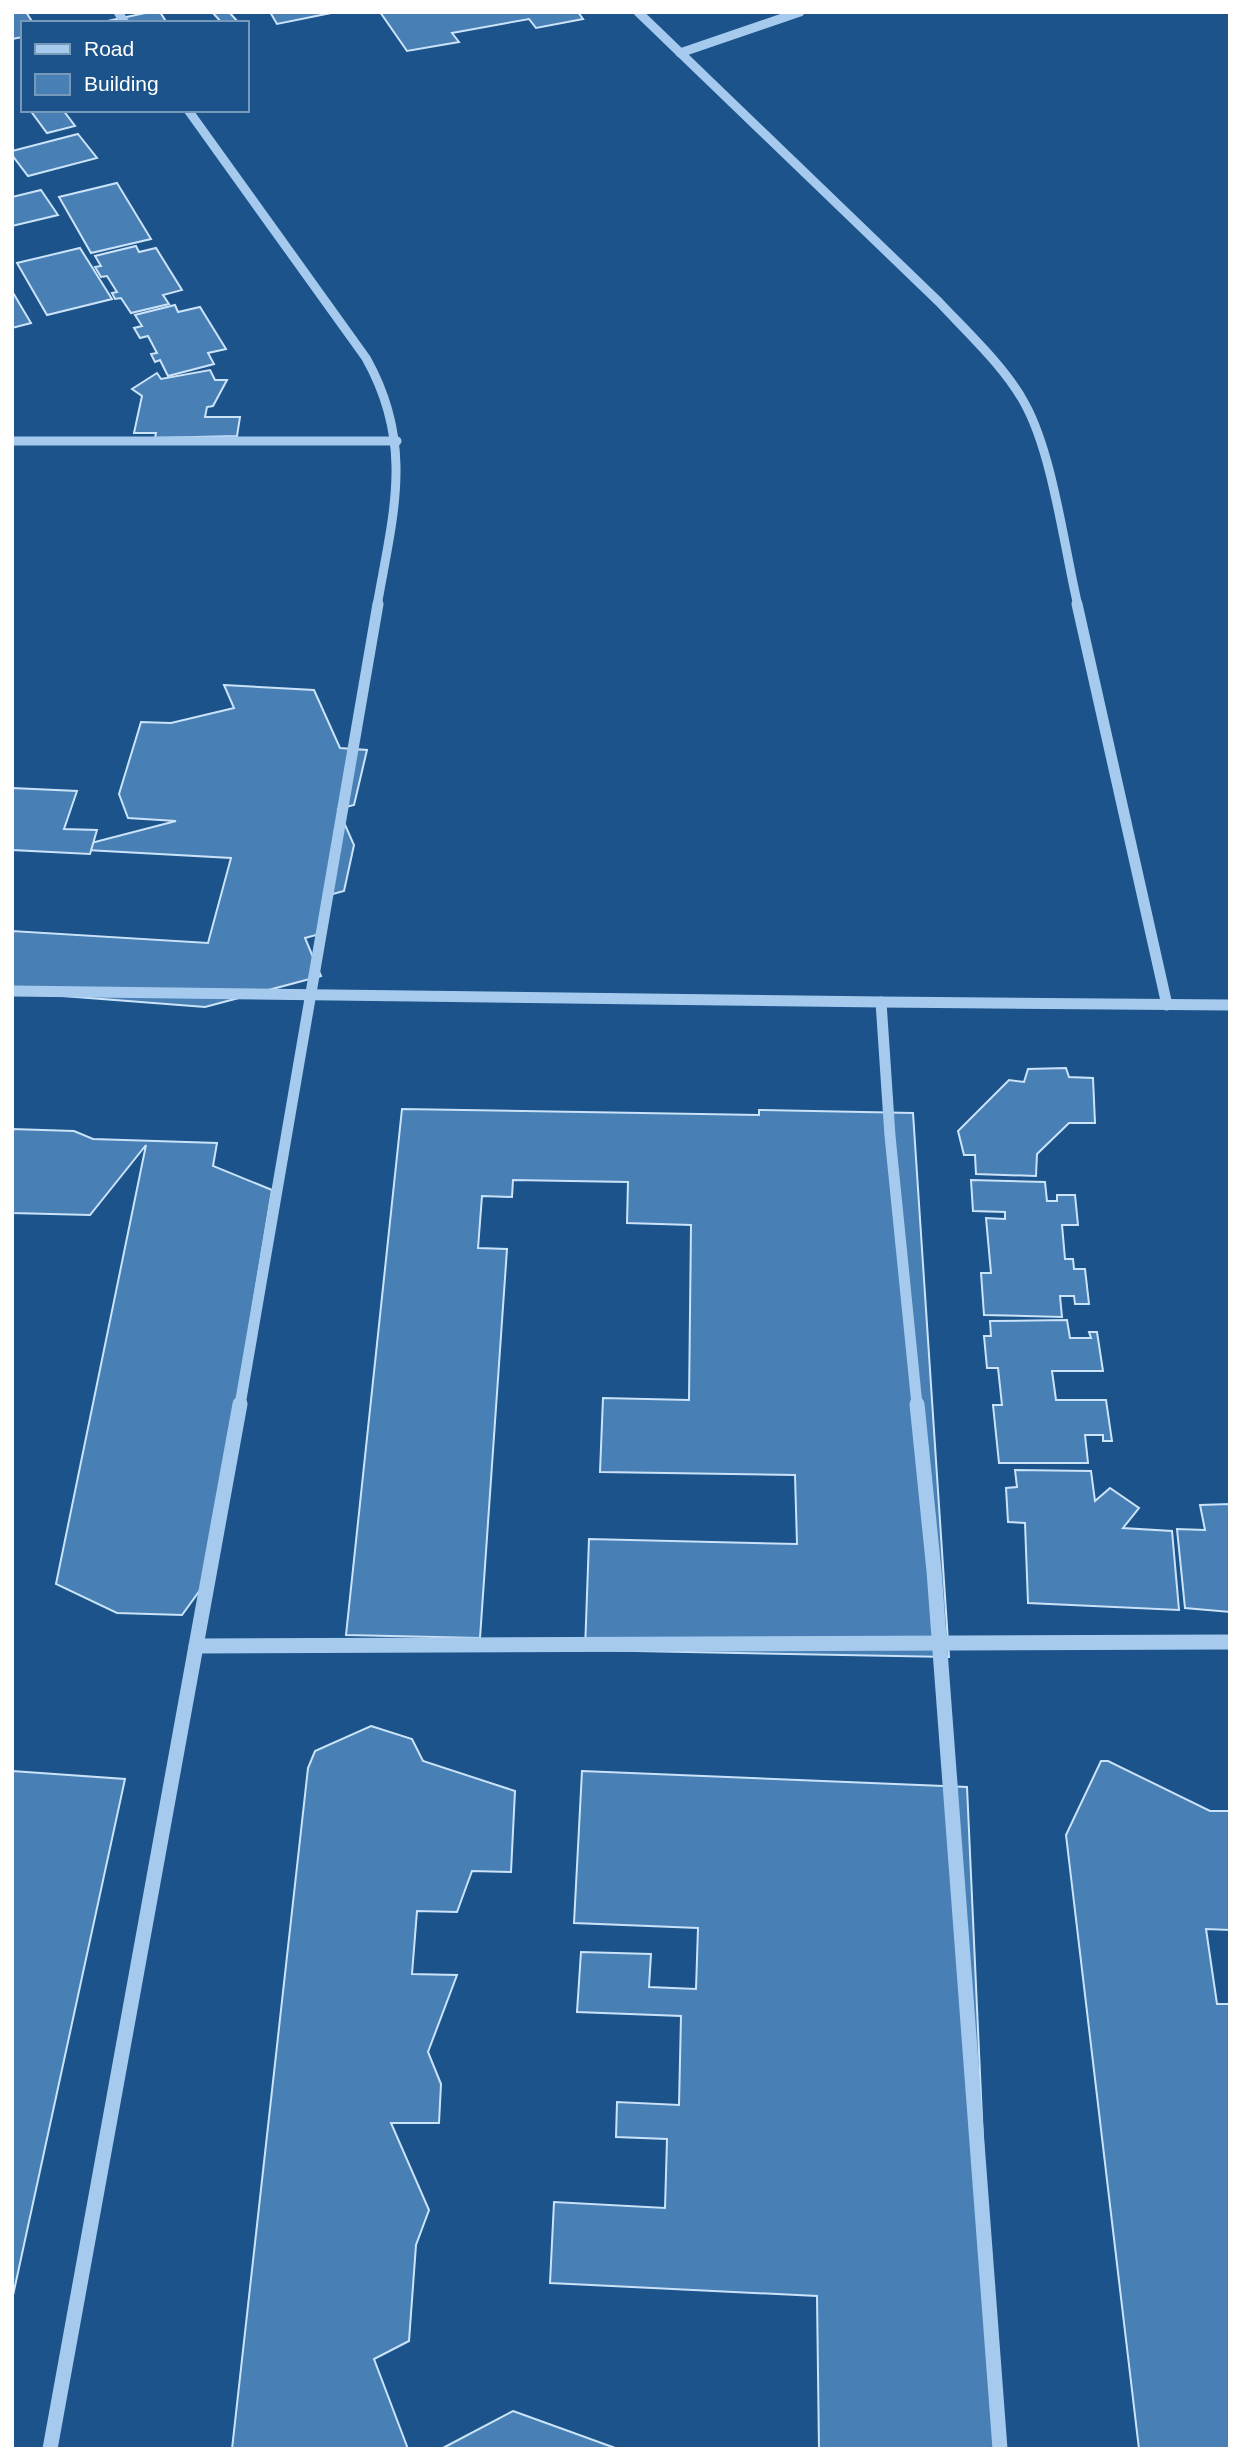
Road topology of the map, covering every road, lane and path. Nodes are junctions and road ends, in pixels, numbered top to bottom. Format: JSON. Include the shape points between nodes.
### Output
{"nodes":[{"id":1,"x":638,"y":12,"type":"edge"},
{"id":2,"x":800,"y":12,"type":"edge"},
{"id":3,"x":680,"y":53,"type":"junction"},
{"id":4,"x":189,"y":112,"type":"edge"},
{"id":5,"x":12,"y":441,"type":"edge"},
{"id":6,"x":397,"y":441,"type":"junction"},
{"id":7,"x":12,"y":991,"type":"edge"},
{"id":8,"x":313,"y":996,"type":"junction"},
{"id":9,"x":881,"y":1002,"type":"junction"},
{"id":10,"x":1167,"y":1005,"type":"junction"},
{"id":11,"x":1230,"y":1005,"type":"edge"},
{"id":12,"x":939,"y":1641,"type":"junction"},
{"id":13,"x":1230,"y":1642,"type":"edge"},
{"id":14,"x":196,"y":1646,"type":"junction"},
{"id":15,"x":50,"y":2449,"type":"edge"},
{"id":16,"x":1000,"y":2449,"type":"edge"}],
"edges":[{"from":1,"to":3,"type":"street"},
{"from":2,"to":3,"type":"street"},
{"from":3,"to":10,"type":"street","via":[[939,302],[1024,402],[1039,434],[1066,547]]},
{"from":4,"to":6,"type":"street","via":[[366,358],[386,390]]},
{"from":5,"to":6,"type":"street"},
{"from":6,"to":8,"type":"street","via":[[397,491]]},
{"from":7,"to":8,"type":"street"},
{"from":8,"to":9,"type":"street"},
{"from":8,"to":14,"type":"street"},
{"from":9,"to":10,"type":"street"},
{"from":9,"to":12,"type":"street"},
{"from":10,"to":11,"type":"street"},
{"from":12,"to":13,"type":"street"},
{"from":12,"to":14,"type":"street"},
{"from":12,"to":16,"type":"street"},
{"from":14,"to":15,"type":"street"}]}
